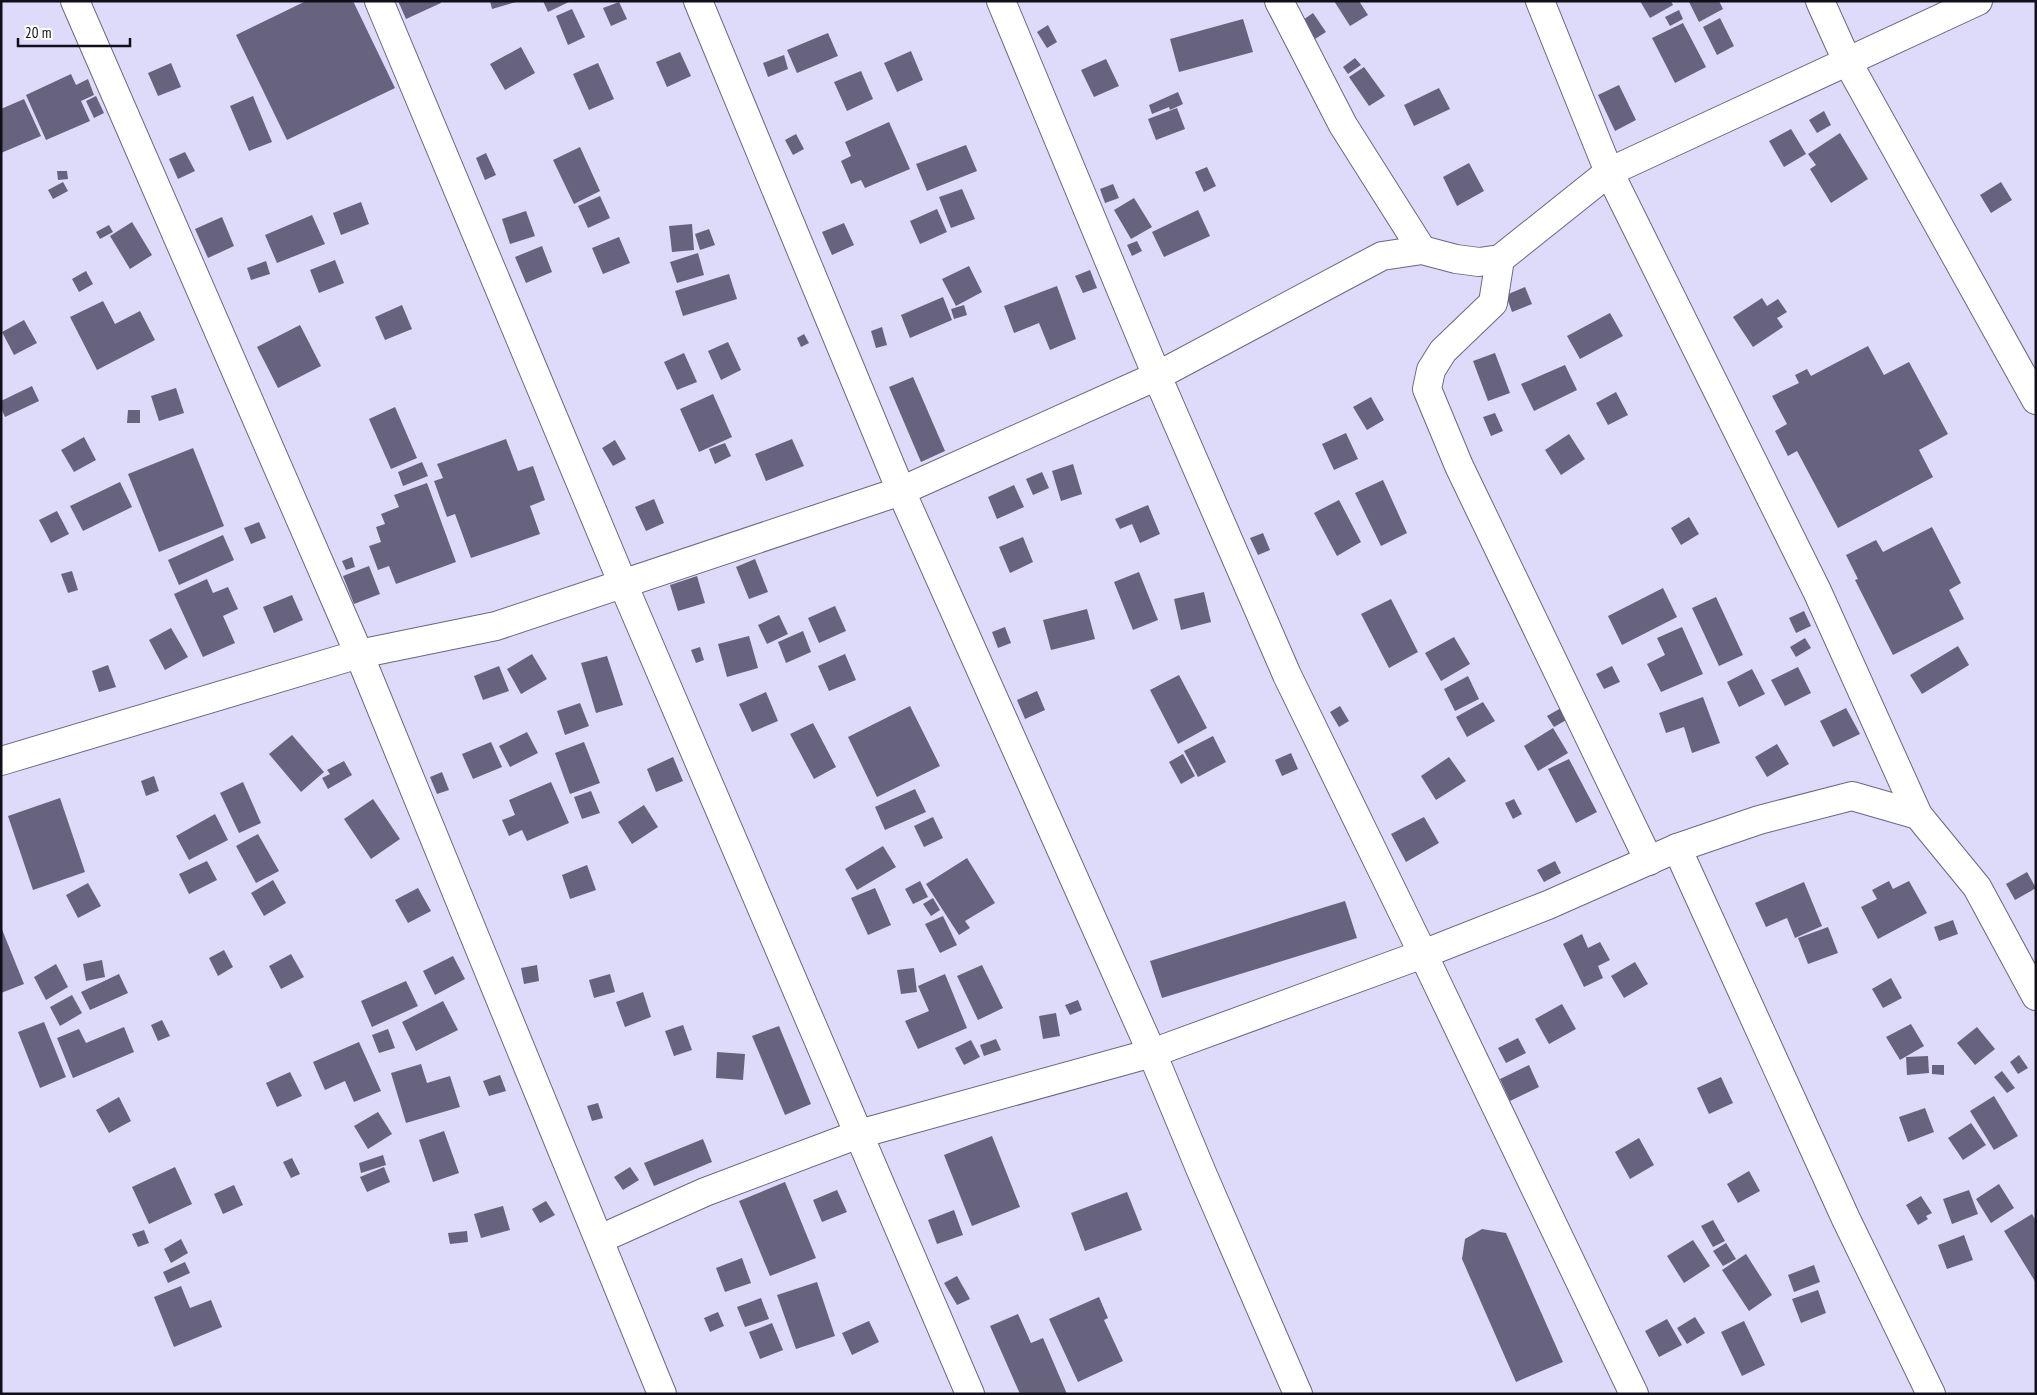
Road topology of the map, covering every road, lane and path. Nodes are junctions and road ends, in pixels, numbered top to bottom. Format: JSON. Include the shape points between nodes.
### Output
{"nodes":[{"id":1,"x":75,"y":1,"type":"edge"},
{"id":2,"x":379,"y":1,"type":"edge"},
{"id":3,"x":698,"y":1,"type":"edge"},
{"id":4,"x":1001,"y":1,"type":"edge"},
{"id":5,"x":1279,"y":1,"type":"edge"},
{"id":6,"x":1540,"y":1,"type":"edge"},
{"id":7,"x":1820,"y":1,"type":"edge"},
{"id":8,"x":1978,"y":1,"type":"edge"},
{"id":9,"x":1847,"y":60,"type":"junction"},
{"id":10,"x":1609,"y":172,"type":"junction"},
{"id":11,"x":1422,"y":250,"type":"junction"},
{"id":12,"x":1500,"y":259,"type":"junction"},
{"id":13,"x":1158,"y":376,"type":"junction"},
{"id":14,"x":2036,"y":400,"type":"edge"},
{"id":15,"x":902,"y":491,"type":"junction"},
{"id":16,"x":623,"y":584,"type":"junction"},
{"id":17,"x":359,"y":654,"type":"junction"},
{"id":18,"x":1,"y":761,"type":"edge"},
{"id":19,"x":1918,"y":815,"type":"junction"},
{"id":20,"x":1678,"y":848,"type":"junction"},
{"id":21,"x":1649,"y":861,"type":"junction"},
{"id":22,"x":1423,"y":954,"type":"junction"},
{"id":23,"x":2036,"y":996,"type":"edge"},
{"id":24,"x":1152,"y":1053,"type":"junction"},
{"id":25,"x":859,"y":1134,"type":"junction"},
{"id":26,"x":600,"y":1239,"type":"junction"},
{"id":27,"x":662,"y":1394,"type":"edge"},
{"id":28,"x":970,"y":1394,"type":"edge"},
{"id":29,"x":1298,"y":1394,"type":"edge"},
{"id":30,"x":1634,"y":1394,"type":"edge"},
{"id":31,"x":1931,"y":1394,"type":"edge"}],
"edges":[{"from":1,"to":17,"type":"street"},
{"from":2,"to":16,"type":"street"},
{"from":3,"to":15,"type":"street"},
{"from":4,"to":13,"type":"street"},
{"from":5,"to":11,"type":"street","via":[[1343,124]]},
{"from":6,"to":10,"type":"street"},
{"from":7,"to":9,"type":"street"},
{"from":8,"to":9,"type":"street"},
{"from":9,"to":10,"type":"street"},
{"from":9,"to":14,"type":"street"},
{"from":10,"to":12,"type":"street"},
{"from":10,"to":19,"type":"street","via":[[1817,591]]},
{"from":11,"to":12,"type":"street","via":[[1479,262]]},
{"from":11,"to":13,"type":"street","via":[[1382,256]]},
{"from":12,"to":21,"type":"street","via":[[1492,303],[1443,352],[1430,370],[1427,389],[1459,466]]},
{"from":13,"to":15,"type":"street"},
{"from":13,"to":22,"type":"street","via":[[1287,675]]},
{"from":15,"to":16,"type":"street"},
{"from":15,"to":24,"type":"street"},
{"from":16,"to":17,"type":"street","via":[[496,626]]},
{"from":16,"to":25,"type":"street"},
{"from":17,"to":18,"type":"street"},
{"from":17,"to":26,"type":"street"},
{"from":19,"to":20,"type":"street","via":[[1852,796],[1759,820]]},
{"from":19,"to":23,"type":"street","via":[[1978,887]]},
{"from":20,"to":21,"type":"street"},
{"from":20,"to":31,"type":"street","via":[[1846,1219]]},
{"from":21,"to":22,"type":"street"},
{"from":22,"to":24,"type":"street"},
{"from":22,"to":30,"type":"street"},
{"from":24,"to":25,"type":"street"},
{"from":24,"to":29,"type":"street"},
{"from":25,"to":26,"type":"street","via":[[705,1192]]},
{"from":25,"to":28,"type":"street"},
{"from":26,"to":27,"type":"street"}]}
